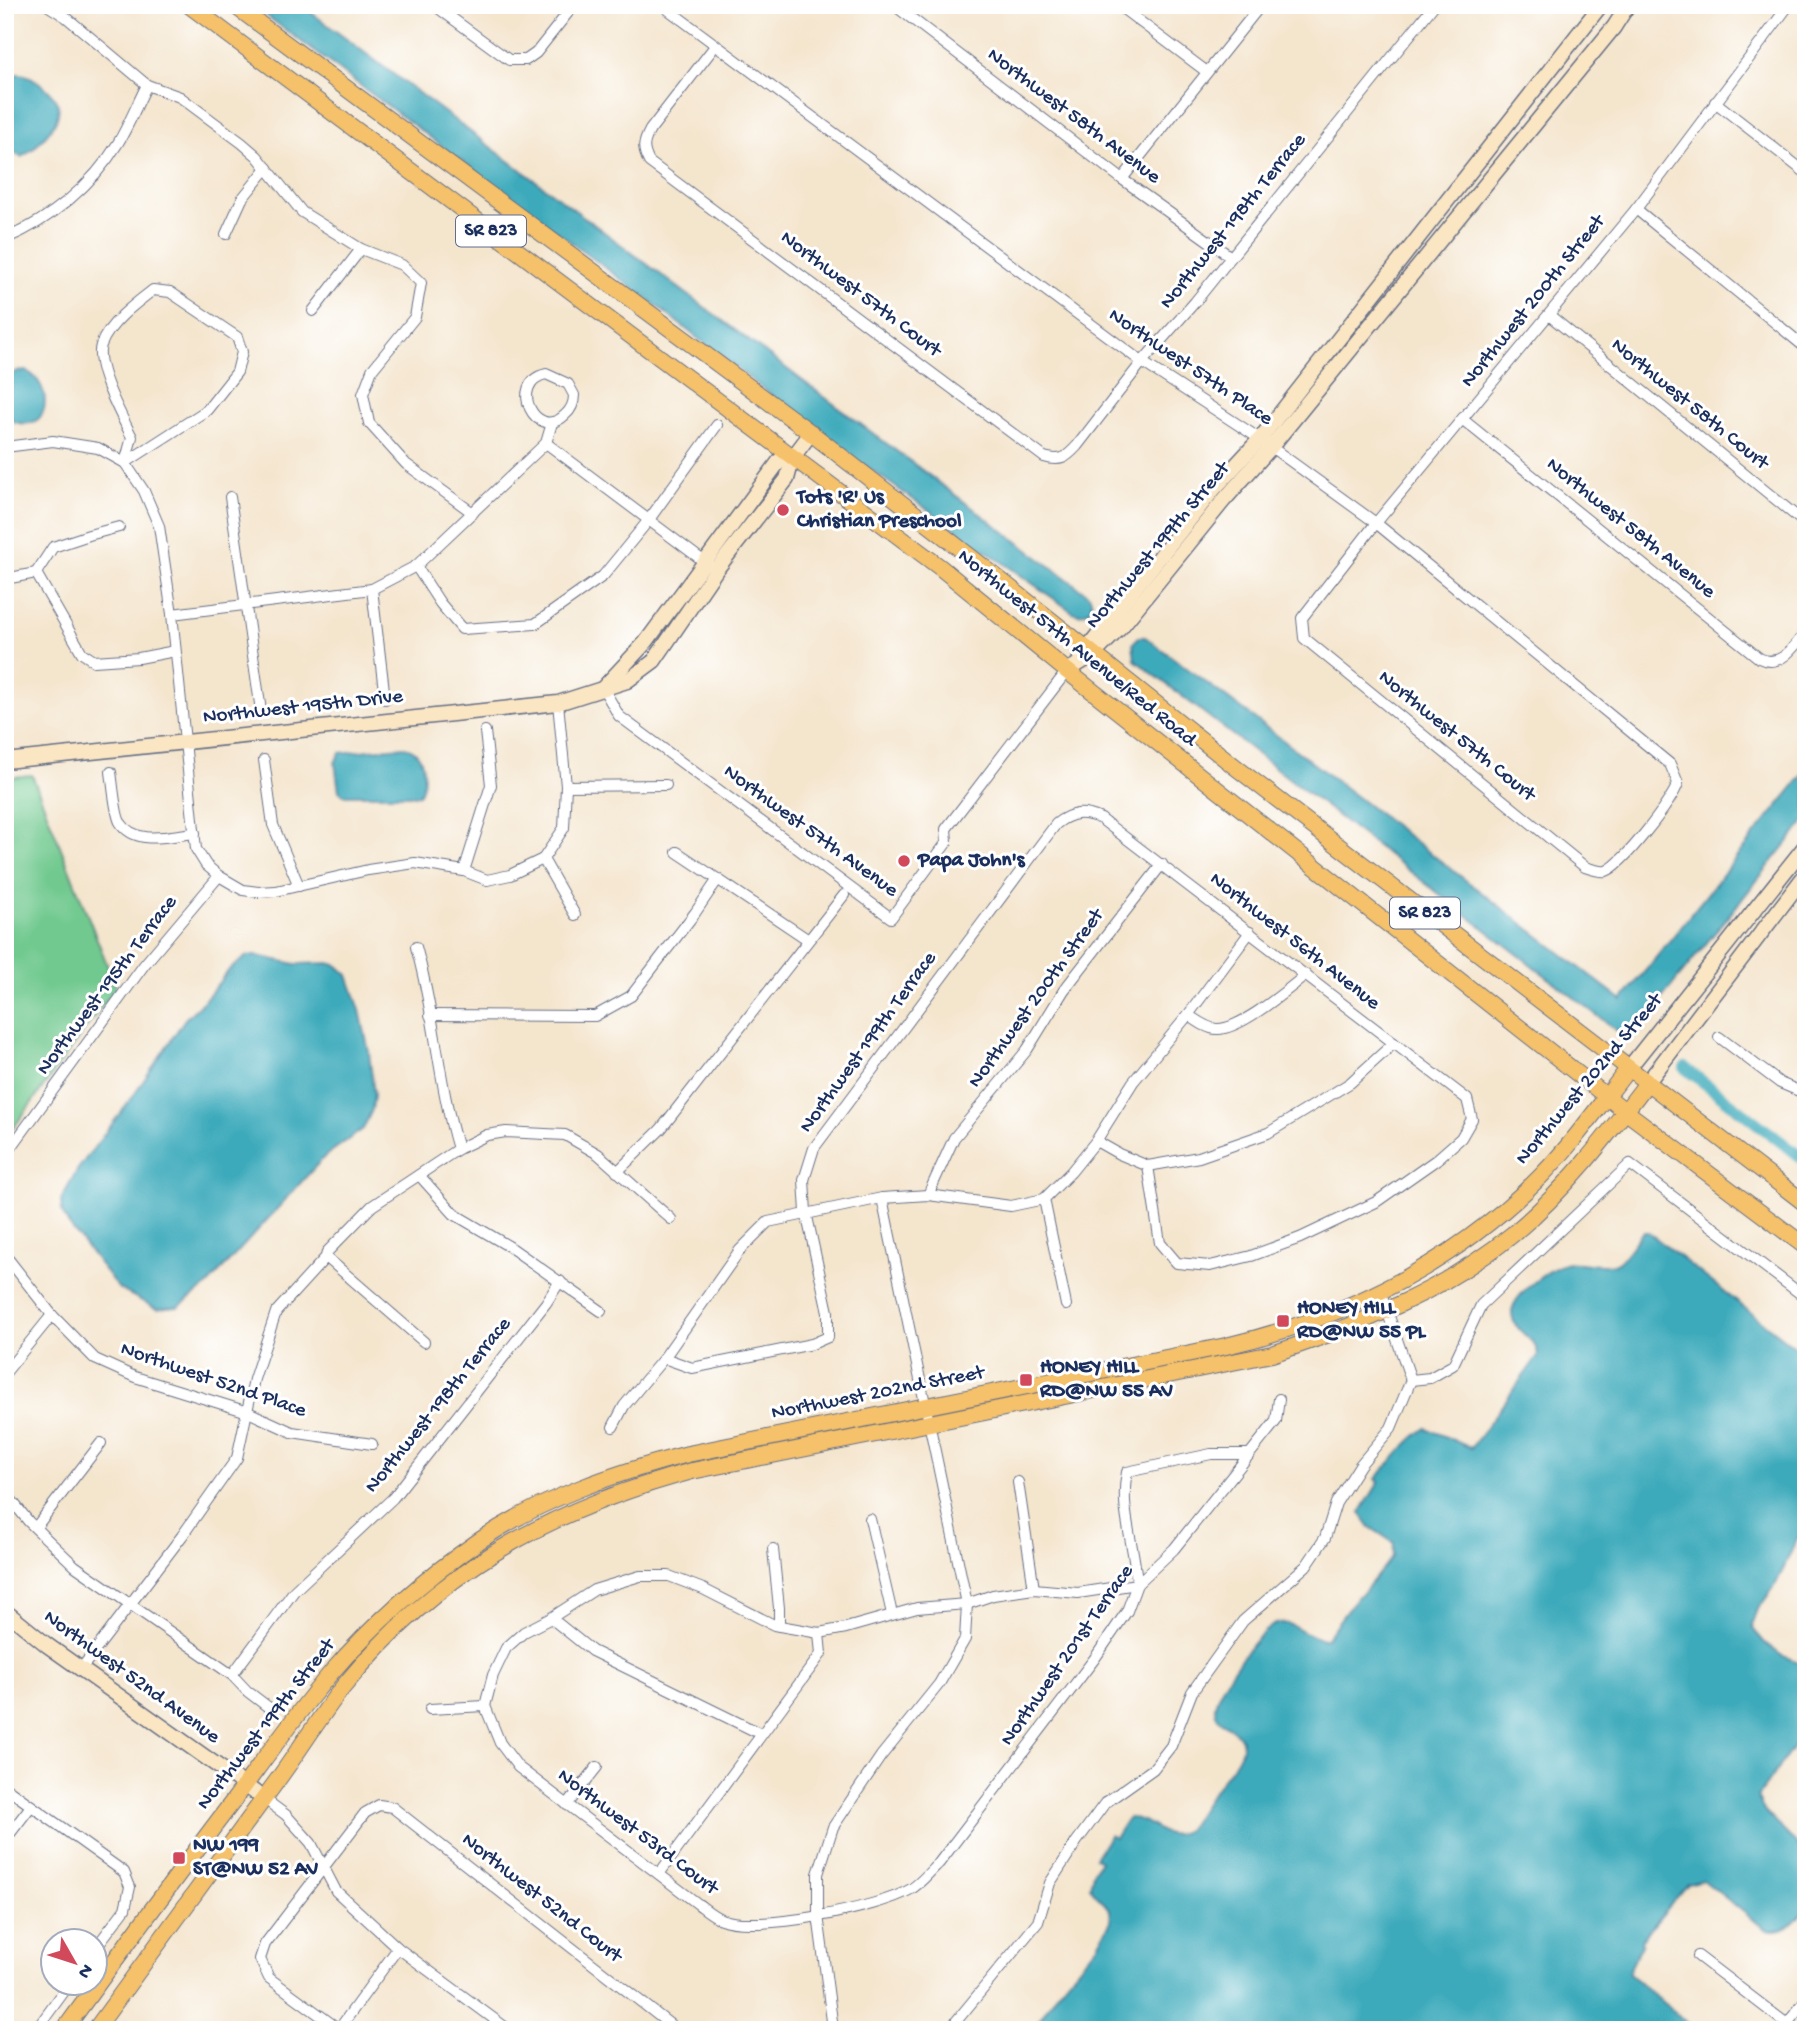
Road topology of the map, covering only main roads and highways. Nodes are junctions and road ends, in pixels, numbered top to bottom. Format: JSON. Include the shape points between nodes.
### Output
{"nodes":[{"id":1,"x":189,"y":5,"type":"edge"},
{"id":2,"x":234,"y":5,"type":"edge"},
{"id":3,"x":1628,"y":1069,"type":"junction"},
{"id":4,"x":1647,"y":1083,"type":"junction"},
{"id":5,"x":1606,"y":1097,"type":"junction"},
{"id":6,"x":1625,"y":1111,"type":"junction"},
{"id":7,"x":1806,"y":1204,"type":"edge"},
{"id":8,"x":1806,"y":1247,"type":"edge"},
{"id":9,"x":481,"y":1540,"type":"joint"},
{"id":10,"x":490,"y":1555,"type":"joint"},
{"id":11,"x":64,"y":2030,"type":"edge"},
{"id":12,"x":95,"y":2030,"type":"edge"}],
"edges":[{"from":1,"to":5,"type":"main road","name":"Northwest 57th Avenue/Red Road","number":"SR 823","via":[[941,568]]},
{"from":2,"to":3,"type":"main road","name":"Northwest 57th Avenue/Red Road","number":"SR 823","via":[[811,433]]},
{"from":3,"to":4,"type":"main road","name":"Northwest 57th Avenue/Red Road","number":"SR 823"},
{"from":3,"to":5,"type":"main road","name":"Northwest 202nd Street"},
{"from":4,"to":6,"type":"main road","name":"Northwest 202nd Street"},
{"from":4,"to":7,"type":"main road","number":"SR 823"},
{"from":5,"to":6,"type":"main road","name":"Northwest 57th Avenue/Red Road","number":"SR 823"},
{"from":5,"to":9,"type":"main road","name":"Northwest 202nd Street","via":[[1561,1153],[1459,1246],[1381,1293],[1311,1322],[1267,1336],[688,1454],[559,1497]]},
{"from":6,"to":8,"type":"main road","number":"SR 823"},
{"from":6,"to":10,"type":"main road","name":"Northwest 202nd Street","via":[[1579,1169],[1513,1234],[1456,1274],[1387,1311],[1317,1339],[1272,1353],[692,1471],[567,1513]]},
{"from":9,"to":11,"type":"main road","name":"Northwest 199th Street","via":[[425,1581],[359,1642],[301,1710]]},
{"from":10,"to":12,"type":"main road","name":"Northwest 199th Street","via":[[436,1594],[343,1688]]}]}
